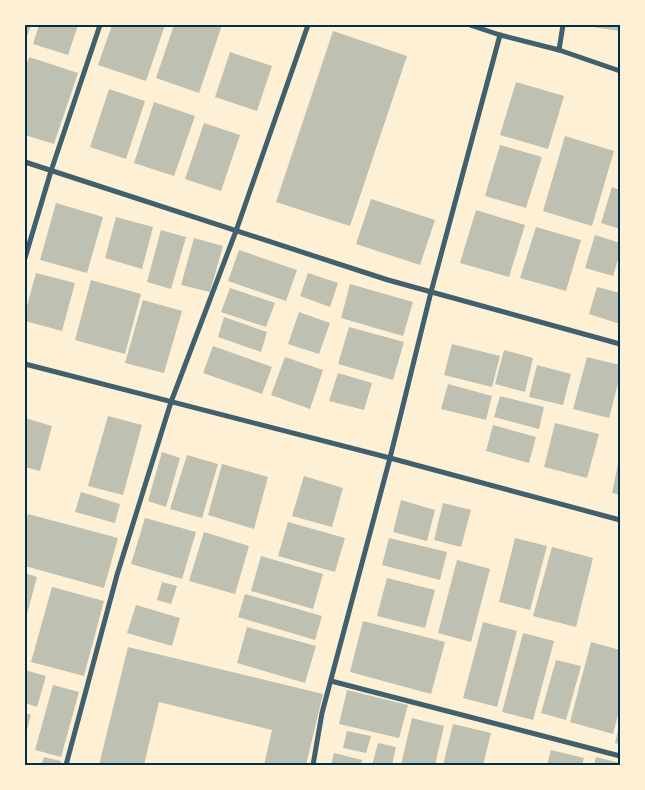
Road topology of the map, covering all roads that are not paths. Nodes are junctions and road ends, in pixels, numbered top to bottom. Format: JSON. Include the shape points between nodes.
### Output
{"nodes":[{"id":1,"x":100,"y":25,"type":"edge"},
{"id":2,"x":308,"y":25,"type":"edge"},
{"id":3,"x":470,"y":25,"type":"edge"},
{"id":4,"x":563,"y":25,"type":"edge"},
{"id":5,"x":500,"y":35,"type":"junction"},
{"id":6,"x":559,"y":50,"type":"junction"},
{"id":7,"x":620,"y":71,"type":"edge"},
{"id":8,"x":25,"y":162,"type":"edge"},
{"id":9,"x":50,"y":170,"type":"junction"},
{"id":10,"x":236,"y":231,"type":"junction"},
{"id":11,"x":25,"y":258,"type":"edge"},
{"id":12,"x":431,"y":292,"type":"junction"},
{"id":13,"x":620,"y":344,"type":"edge"},
{"id":14,"x":25,"y":364,"type":"edge"},
{"id":15,"x":171,"y":402,"type":"junction"},
{"id":16,"x":390,"y":458,"type":"junction"},
{"id":17,"x":620,"y":520,"type":"edge"},
{"id":18,"x":331,"y":680,"type":"junction"},
{"id":19,"x":620,"y":756,"type":"edge"},
{"id":20,"x":66,"y":765,"type":"edge"},
{"id":21,"x":313,"y":765,"type":"edge"}],
"edges":[{"from":1,"to":9,"type":"street"},
{"from":2,"to":10,"type":"street"},
{"from":3,"to":5,"type":"street"},
{"from":4,"to":6,"type":"street"},
{"from":5,"to":6,"type":"street"},
{"from":5,"to":12,"type":"street"},
{"from":6,"to":7,"type":"street"},
{"from":8,"to":9,"type":"street"},
{"from":9,"to":10,"type":"street"},
{"from":9,"to":11,"type":"street"},
{"from":10,"to":12,"type":"street"},
{"from":10,"to":15,"type":"street"},
{"from":12,"to":13,"type":"street"},
{"from":12,"to":16,"type":"street"},
{"from":14,"to":15,"type":"street"},
{"from":15,"to":16,"type":"street"},
{"from":15,"to":20,"type":"street","via":[[117,575]]},
{"from":16,"to":17,"type":"street"},
{"from":16,"to":18,"type":"street"},
{"from":18,"to":19,"type":"street"},
{"from":18,"to":21,"type":"street"}]}
